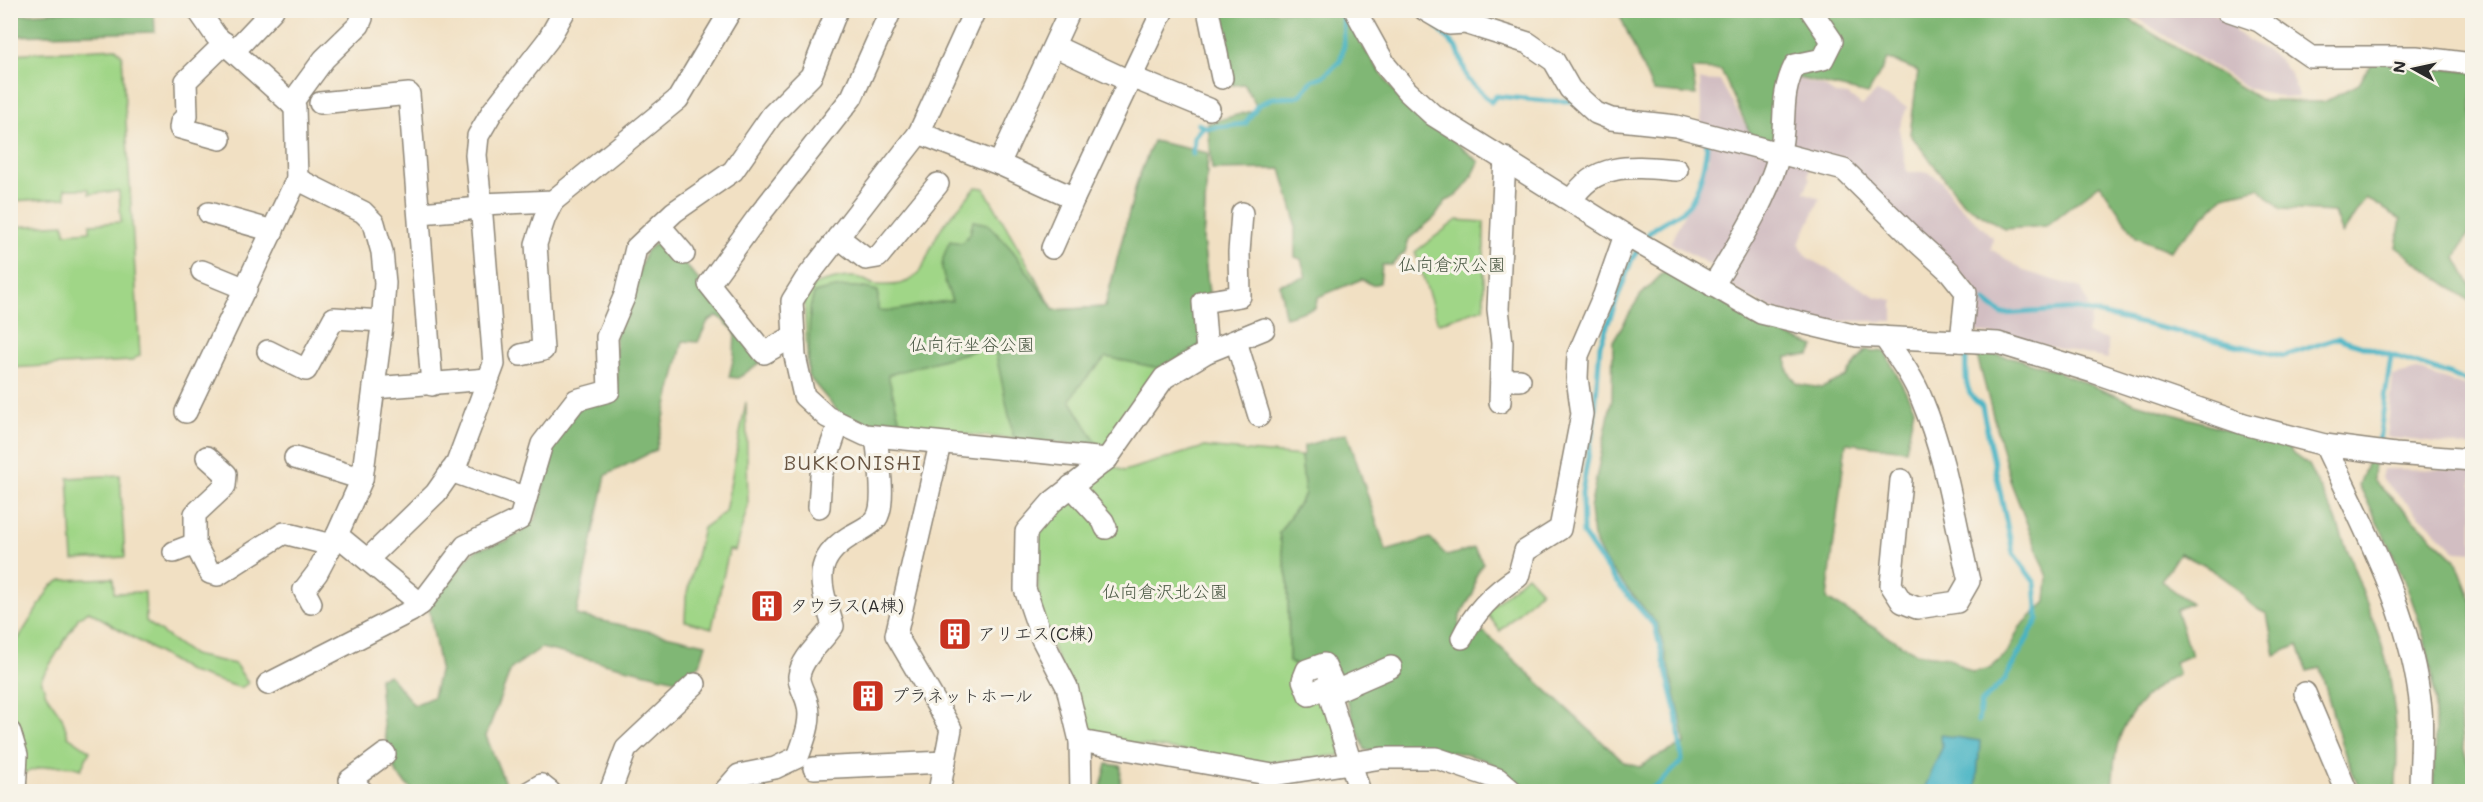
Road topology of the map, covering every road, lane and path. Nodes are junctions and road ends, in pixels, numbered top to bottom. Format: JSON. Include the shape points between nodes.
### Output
{"nodes":[{"id":1,"x":198,"y":10,"type":"edge"},
{"id":2,"x":273,"y":10,"type":"edge"},
{"id":3,"x":361,"y":10,"type":"edge"},
{"id":4,"x":565,"y":10,"type":"edge"},
{"id":5,"x":731,"y":10,"type":"edge"},
{"id":6,"x":837,"y":10,"type":"edge"},
{"id":7,"x":891,"y":10,"type":"edge"},
{"id":8,"x":975,"y":10,"type":"edge"},
{"id":9,"x":1070,"y":10,"type":"edge"},
{"id":10,"x":1163,"y":10,"type":"edge"},
{"id":11,"x":1208,"y":10,"type":"edge"},
{"id":12,"x":1355,"y":10,"type":"edge"},
{"id":13,"x":1425,"y":10,"type":"edge"},
{"id":14,"x":1811,"y":10,"type":"edge"},
{"id":15,"x":2227,"y":10,"type":"edge"},
{"id":16,"x":1447,"y":16,"type":"edge"},
{"id":17,"x":1054,"y":46,"type":"junction"},
{"id":18,"x":229,"y":47,"type":"junction"},
{"id":19,"x":2472,"y":64,"type":"edge"},
{"id":20,"x":1222,"y":78,"type":"dead end"},
{"id":21,"x":1130,"y":79,"type":"junction"},
{"id":22,"x":320,"y":103,"type":"dead end"},
{"id":23,"x":291,"y":104,"type":"junction"},
{"id":24,"x":1209,"y":110,"type":"dead end"},
{"id":25,"x":919,"y":133,"type":"junction"},
{"id":26,"x":219,"y":139,"type":"dead end"},
{"id":27,"x":1780,"y":154,"type":"junction"},
{"id":28,"x":1505,"y":158,"type":"junction"},
{"id":29,"x":999,"y":164,"type":"junction"},
{"id":30,"x":1677,"y":170,"type":"dead end"},
{"id":31,"x":297,"y":179,"type":"junction"},
{"id":32,"x":938,"y":184,"type":"dead end"},
{"id":33,"x":1074,"y":198,"type":"junction"},
{"id":34,"x":1572,"y":200,"type":"junction"},
{"id":35,"x":553,"y":201,"type":"junction"},
{"id":36,"x":481,"y":206,"type":"junction"},
{"id":37,"x":210,"y":213,"type":"dead end"},
{"id":38,"x":420,"y":213,"type":"junction"},
{"id":39,"x":1242,"y":213,"type":"dead end"},
{"id":40,"x":660,"y":225,"type":"junction"},
{"id":41,"x":273,"y":231,"type":"junction"},
{"id":42,"x":1625,"y":234,"type":"junction"},
{"id":43,"x":838,"y":237,"type":"junction"},
{"id":44,"x":1052,"y":248,"type":"dead end"},
{"id":45,"x":684,"y":254,"type":"dead end"},
{"id":46,"x":202,"y":271,"type":"dead end"},
{"id":47,"x":1713,"y":286,"type":"junction"},
{"id":48,"x":246,"y":289,"type":"junction"},
{"id":49,"x":382,"y":321,"type":"junction"},
{"id":50,"x":1264,"y":329,"type":"dead end"},
{"id":51,"x":794,"y":336,"type":"junction"},
{"id":52,"x":1884,"y":338,"type":"junction"},
{"id":53,"x":1236,"y":341,"type":"junction"},
{"id":54,"x":1962,"y":341,"type":"junction"},
{"id":55,"x":268,"y":351,"type":"dead end"},
{"id":56,"x":1207,"y":352,"type":"junction"},
{"id":57,"x":520,"y":355,"type":"dead end"},
{"id":58,"x":488,"y":379,"type":"junction"},
{"id":59,"x":432,"y":385,"type":"junction"},
{"id":60,"x":374,"y":388,"type":"junction"},
{"id":61,"x":1500,"y":402,"type":"dead end"},
{"id":62,"x":186,"y":412,"type":"dead end"},
{"id":63,"x":1259,"y":416,"type":"dead end"},
{"id":64,"x":839,"y":423,"type":"junction"},
{"id":65,"x":876,"y":436,"type":"junction"},
{"id":66,"x":940,"y":444,"type":"junction"},
{"id":67,"x":2325,"y":445,"type":"junction"},
{"id":68,"x":207,"y":457,"type":"dead end"},
{"id":69,"x":295,"y":458,"type":"dead end"},
{"id":70,"x":1107,"y":459,"type":"junction"},
{"id":71,"x":2472,"y":460,"type":"edge"},
{"id":72,"x":451,"y":471,"type":"junction"},
{"id":73,"x":362,"y":479,"type":"junction"},
{"id":74,"x":1901,"y":480,"type":"dead end"},
{"id":75,"x":1071,"y":486,"type":"junction"},
{"id":76,"x":526,"y":498,"type":"junction"},
{"id":77,"x":819,"y":507,"type":"dead end"},
{"id":78,"x":1106,"y":528,"type":"dead end"},
{"id":79,"x":334,"y":540,"type":"junction"},
{"id":80,"x":195,"y":544,"type":"junction"},
{"id":81,"x":174,"y":552,"type":"dead end"},
{"id":82,"x":368,"y":559,"type":"junction"},
{"id":83,"x":312,"y":603,"type":"dead end"},
{"id":84,"x":421,"y":604,"type":"junction"},
{"id":85,"x":1462,"y":639,"type":"dead end"},
{"id":86,"x":1391,"y":667,"type":"dead end"},
{"id":87,"x":268,"y":684,"type":"dead end"},
{"id":88,"x":695,"y":684,"type":"dead end"},
{"id":89,"x":2305,"y":693,"type":"dead end"},
{"id":90,"x":10,"y":732,"type":"edge"},
{"id":91,"x":1080,"y":741,"type":"junction"},
{"id":92,"x":385,"y":754,"type":"dead end"},
{"id":93,"x":945,"y":762,"type":"junction"},
{"id":94,"x":1352,"y":763,"type":"junction"},
{"id":95,"x":814,"y":768,"type":"dead end"},
{"id":96,"x":15,"y":792,"type":"edge"},
{"id":97,"x":363,"y":792,"type":"edge"},
{"id":98,"x":529,"y":792,"type":"edge"},
{"id":99,"x":550,"y":792,"type":"edge"},
{"id":100,"x":610,"y":792,"type":"edge"},
{"id":101,"x":724,"y":792,"type":"edge"},
{"id":102,"x":939,"y":792,"type":"edge"},
{"id":103,"x":1081,"y":792,"type":"edge"},
{"id":104,"x":1360,"y":792,"type":"edge"},
{"id":105,"x":1513,"y":792,"type":"edge"},
{"id":106,"x":2347,"y":792,"type":"edge"},
{"id":107,"x":2420,"y":792,"type":"edge"}],
"edges":[{"from":1,"to":18,"type":"street"},
{"from":2,"to":18,"type":"street"},
{"from":3,"to":23,"type":"street","via":[[358,25],[324,59]]},
{"from":4,"to":36,"type":"street","via":[[548,40],[478,136]]},
{"from":5,"to":35,"type":"street","via":[[678,99]]},
{"from":6,"to":40,"type":"street","via":[[811,76],[772,115],[733,171]]},
{"from":7,"to":51,"type":"street","via":[[852,97],[709,284],[764,353]]},
{"from":8,"to":25,"type":"street"},
{"from":9,"to":17,"type":"street"},
{"from":10,"to":21,"type":"street"},
{"from":11,"to":20,"type":"street"},
{"from":12,"to":28,"type":"street","via":[[1386,66],[1407,91],[1433,115]]},
{"from":13,"to":16,"type":"street"},
{"from":14,"to":27,"type":"street","via":[[1832,40],[1823,59],[1795,65],[1786,83]]},
{"from":15,"to":19,"type":"street","via":[[2259,21],[2311,57],[2416,57]]},
{"from":16,"to":27,"type":"street","via":[[1528,43],[1554,61],[1570,89],[1596,113],[1611,119],[1676,126]]},
{"from":17,"to":21,"type":"street"},
{"from":17,"to":29,"type":"street"},
{"from":18,"to":23,"type":"street"},
{"from":18,"to":26,"type":"street","via":[[186,81],[188,116],[180,128]]},
{"from":21,"to":24,"type":"street"},
{"from":21,"to":33,"type":"street"},
{"from":22,"to":38,"type":"street","via":[[409,94]]},
{"from":23,"to":31,"type":"street","via":[[295,107]]},
{"from":25,"to":29,"type":"street"},
{"from":25,"to":43,"type":"street"},
{"from":27,"to":47,"type":"street","via":[[1757,213]]},
{"from":27,"to":54,"type":"street","via":[[1844,170],[1950,272],[1966,292]]},
{"from":28,"to":34,"type":"street"},
{"from":28,"to":61,"type":"street","via":[[1498,309],[1510,380]]},
{"from":29,"to":33,"type":"street"},
{"from":30,"to":34,"type":"street","via":[[1629,167],[1607,171],[1593,176]]},
{"from":31,"to":41,"type":"street"},
{"from":31,"to":49,"type":"street","via":[[363,212],[374,223],[386,283]]},
{"from":32,"to":43,"type":"street","via":[[878,257],[866,259]]},
{"from":33,"to":44,"type":"street"},
{"from":34,"to":42,"type":"street"},
{"from":35,"to":36,"type":"street"},
{"from":35,"to":57,"type":"street","via":[[536,244],[543,350]]},
{"from":36,"to":38,"type":"street"},
{"from":36,"to":58,"type":"street","via":[[494,364]]},
{"from":37,"to":41,"type":"street"},
{"from":38,"to":59,"type":"street"},
{"from":39,"to":56,"type":"street","via":[[1240,296],[1203,302]]},
{"from":40,"to":45,"type":"street"},
{"from":40,"to":76,"type":"street","via":[[636,248],[625,295],[607,337],[609,391],[576,400],[542,444]]},
{"from":41,"to":48,"type":"street"},
{"from":42,"to":47,"type":"street"},
{"from":42,"to":85,"type":"street","via":[[1571,379],[1582,414],[1560,529],[1524,551],[1518,577],[1498,590],[1474,616]]},
{"from":43,"to":51,"type":"street","via":[[792,301]]},
{"from":46,"to":48,"type":"street"},
{"from":47,"to":52,"type":"street","via":[[1761,314],[1820,329]]},
{"from":48,"to":62,"type":"street"},
{"from":49,"to":55,"type":"street","via":[[334,318],[306,370]]},
{"from":49,"to":60,"type":"street"},
{"from":50,"to":53,"type":"street"},
{"from":51,"to":64,"type":"street","via":[[804,396]]},
{"from":52,"to":54,"type":"street"},
{"from":52,"to":74,"type":"street","via":[[1921,398],[1938,443],[1969,581],[1957,602],[1917,608],[1902,602],[1891,585]]},
{"from":53,"to":56,"type":"street"},
{"from":53,"to":63,"type":"street"},
{"from":54,"to":67,"type":"street","via":[[1998,343],[2244,424]]},
{"from":56,"to":70,"type":"street","via":[[1164,378]]},
{"from":58,"to":59,"type":"street"},
{"from":58,"to":72,"type":"street"},
{"from":59,"to":60,"type":"street"},
{"from":60,"to":73,"type":"street"},
{"from":64,"to":65,"type":"street"},
{"from":64,"to":77,"type":"street","via":[[822,475]]},
{"from":65,"to":66,"type":"street"},
{"from":65,"to":101,"type":"street","via":[[881,505],[876,520],[839,543],[826,557],[820,581],[833,626],[803,663],[798,678],[808,705],[807,733],[798,757],[775,768],[738,775]]},
{"from":66,"to":70,"type":"street"},
{"from":66,"to":93,"type":"street","via":[[896,635],[951,729]]},
{"from":67,"to":71,"type":"street"},
{"from":67,"to":107,"type":"street","via":[[2397,600],[2408,639],[2421,710]]},
{"from":68,"to":80,"type":"street","via":[[226,474],[225,486],[195,514]]},
{"from":69,"to":73,"type":"street"},
{"from":70,"to":75,"type":"street"},
{"from":72,"to":76,"type":"street"},
{"from":72,"to":82,"type":"street","via":[[436,493]]},
{"from":73,"to":79,"type":"street"},
{"from":75,"to":78,"type":"street"},
{"from":75,"to":91,"type":"street","via":[[1026,532],[1025,590],[1042,639],[1067,687]]},
{"from":76,"to":84,"type":"street","via":[[520,519],[465,546]]},
{"from":79,"to":80,"type":"street","via":[[284,533],[218,575],[210,573]]},
{"from":79,"to":82,"type":"street"},
{"from":79,"to":83,"type":"street","via":[[304,590]]},
{"from":80,"to":81,"type":"street"},
{"from":82,"to":84,"type":"street"},
{"from":84,"to":87,"type":"street"},
{"from":86,"to":94,"type":"street","via":[[1329,694]]},
{"from":88,"to":100,"type":"street","via":[[626,749]]},
{"from":89,"to":106,"type":"street"},
{"from":90,"to":96,"type":"street","via":[[17,755]]},
{"from":91,"to":94,"type":"street","via":[[1273,775]]},
{"from":91,"to":103,"type":"street"},
{"from":92,"to":97,"type":"street","via":[[350,780]]},
{"from":93,"to":95,"type":"street"},
{"from":93,"to":102,"type":"street"},
{"from":94,"to":104,"type":"street"},
{"from":94,"to":105,"type":"street","via":[[1382,758],[1436,758],[1498,779]]},
{"from":98,"to":99,"type":"street","via":[[541,785]]}]}
